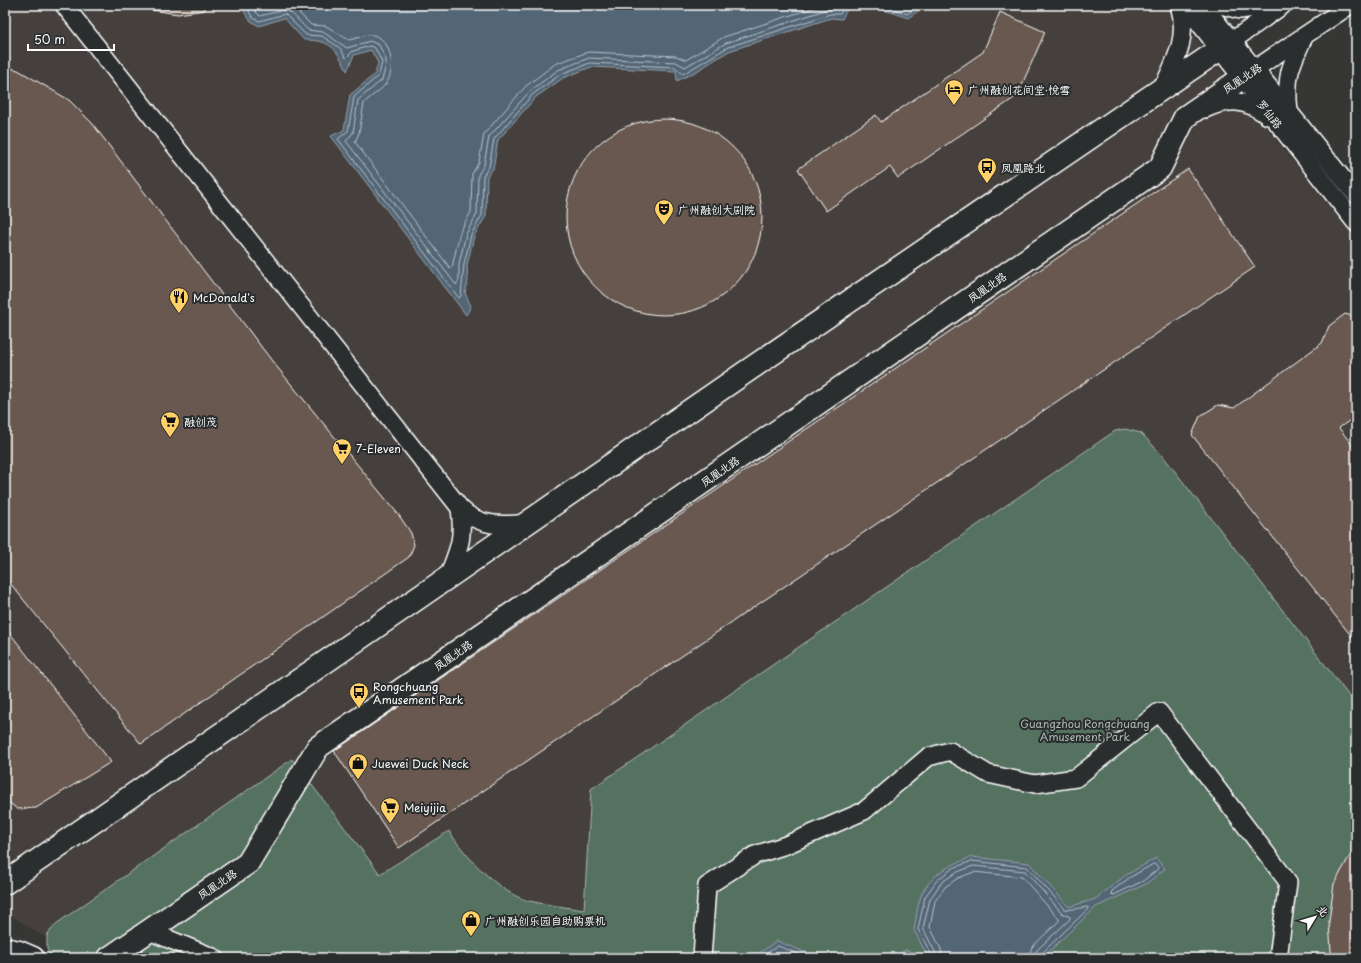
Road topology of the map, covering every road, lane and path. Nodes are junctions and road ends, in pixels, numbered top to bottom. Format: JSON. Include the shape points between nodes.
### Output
{"nodes":[{"id":1,"x":64,"y":5,"type":"edge"},
{"id":2,"x":1179,"y":5,"type":"edge"},
{"id":3,"x":1185,"y":5,"type":"edge"},
{"id":4,"x":1203,"y":5,"type":"edge"},
{"id":5,"x":1220,"y":5,"type":"edge"},
{"id":6,"x":1274,"y":5,"type":"edge"},
{"id":7,"x":1282,"y":5,"type":"edge"},
{"id":8,"x":1350,"y":5,"type":"edge"},
{"id":9,"x":1304,"y":36,"type":"junction"},
{"id":10,"x":1225,"y":45,"type":"junction"},
{"id":11,"x":1249,"y":74,"type":"junction"},
{"id":12,"x":1163,"y":87,"type":"junction"},
{"id":13,"x":1289,"y":111,"type":"junction"},
{"id":14,"x":1185,"y":117,"type":"junction"},
{"id":15,"x":1279,"y":126,"type":"junction"},
{"id":16,"x":1356,"y":195,"type":"edge"},
{"id":17,"x":1356,"y":223,"type":"edge"},
{"id":18,"x":460,"y":508,"type":"junction"},
{"id":19,"x":528,"y":522,"type":"junction"},
{"id":20,"x":448,"y":577,"type":"junction"},
{"id":21,"x":5,"y":883,"type":"edge"},
{"id":22,"x":149,"y":931,"type":"junction"},
{"id":23,"x":5,"y":949,"type":"edge"},
{"id":24,"x":33,"y":958,"type":"edge"},
{"id":25,"x":109,"y":958,"type":"edge"},
{"id":26,"x":215,"y":958,"type":"edge"},
{"id":27,"x":702,"y":958,"type":"edge"},
{"id":28,"x":1278,"y":958,"type":"edge"}],
"edges":[{"from":1,"to":18,"type":"street"},
{"from":2,"to":12,"type":"street","via":[[1183,17],[1183,40]]},
{"from":3,"to":10,"type":"street","name":"罗仙路"},
{"from":4,"to":10,"type":"street","name":"罗仙路"},
{"from":5,"to":6,"type":"street","via":[[1240,10]]},
{"from":7,"to":10,"type":"street"},
{"from":8,"to":9,"type":"street","name":"凤凰北路"},
{"from":9,"to":11,"type":"street","name":"凤凰北路"},
{"from":9,"to":13,"type":"street","via":[[1289,69]]},
{"from":10,"to":11,"type":"street","name":"罗仙路"},
{"from":10,"to":12,"type":"main road"},
{"from":11,"to":13,"type":"street","name":"罗仙路"},
{"from":11,"to":14,"type":"main road","name":"凤凰北路"},
{"from":11,"to":15,"type":"street","name":"罗仙路"},
{"from":12,"to":19,"type":"main road"},
{"from":13,"to":16,"type":"street","name":"罗仙路"},
{"from":14,"to":15,"type":"street","via":[[1222,102],[1239,102],[1255,106]]},
{"from":14,"to":22,"type":"main road","name":"凤凰北路","via":[[1160,168],[318,747],[248,863]]},
{"from":15,"to":17,"type":"street","name":"罗仙路"},
{"from":18,"to":19,"type":"street","via":[[469,517],[480,522],[513,525]]},
{"from":18,"to":20,"type":"street","via":[[461,542]]},
{"from":19,"to":20,"type":"main road"},
{"from":20,"to":21,"type":"main road"},
{"from":22,"to":25,"type":"main road","name":"凤凰北路"},
{"from":22,"to":26,"type":"street"},
{"from":23,"to":24,"type":"main road"},
{"from":27,"to":28,"type":"street","via":[[707,886],[755,855],[786,845],[864,811],[928,757],[950,752],[988,774],[1034,784],[1076,778],[1159,712],[1288,882]]}]}
